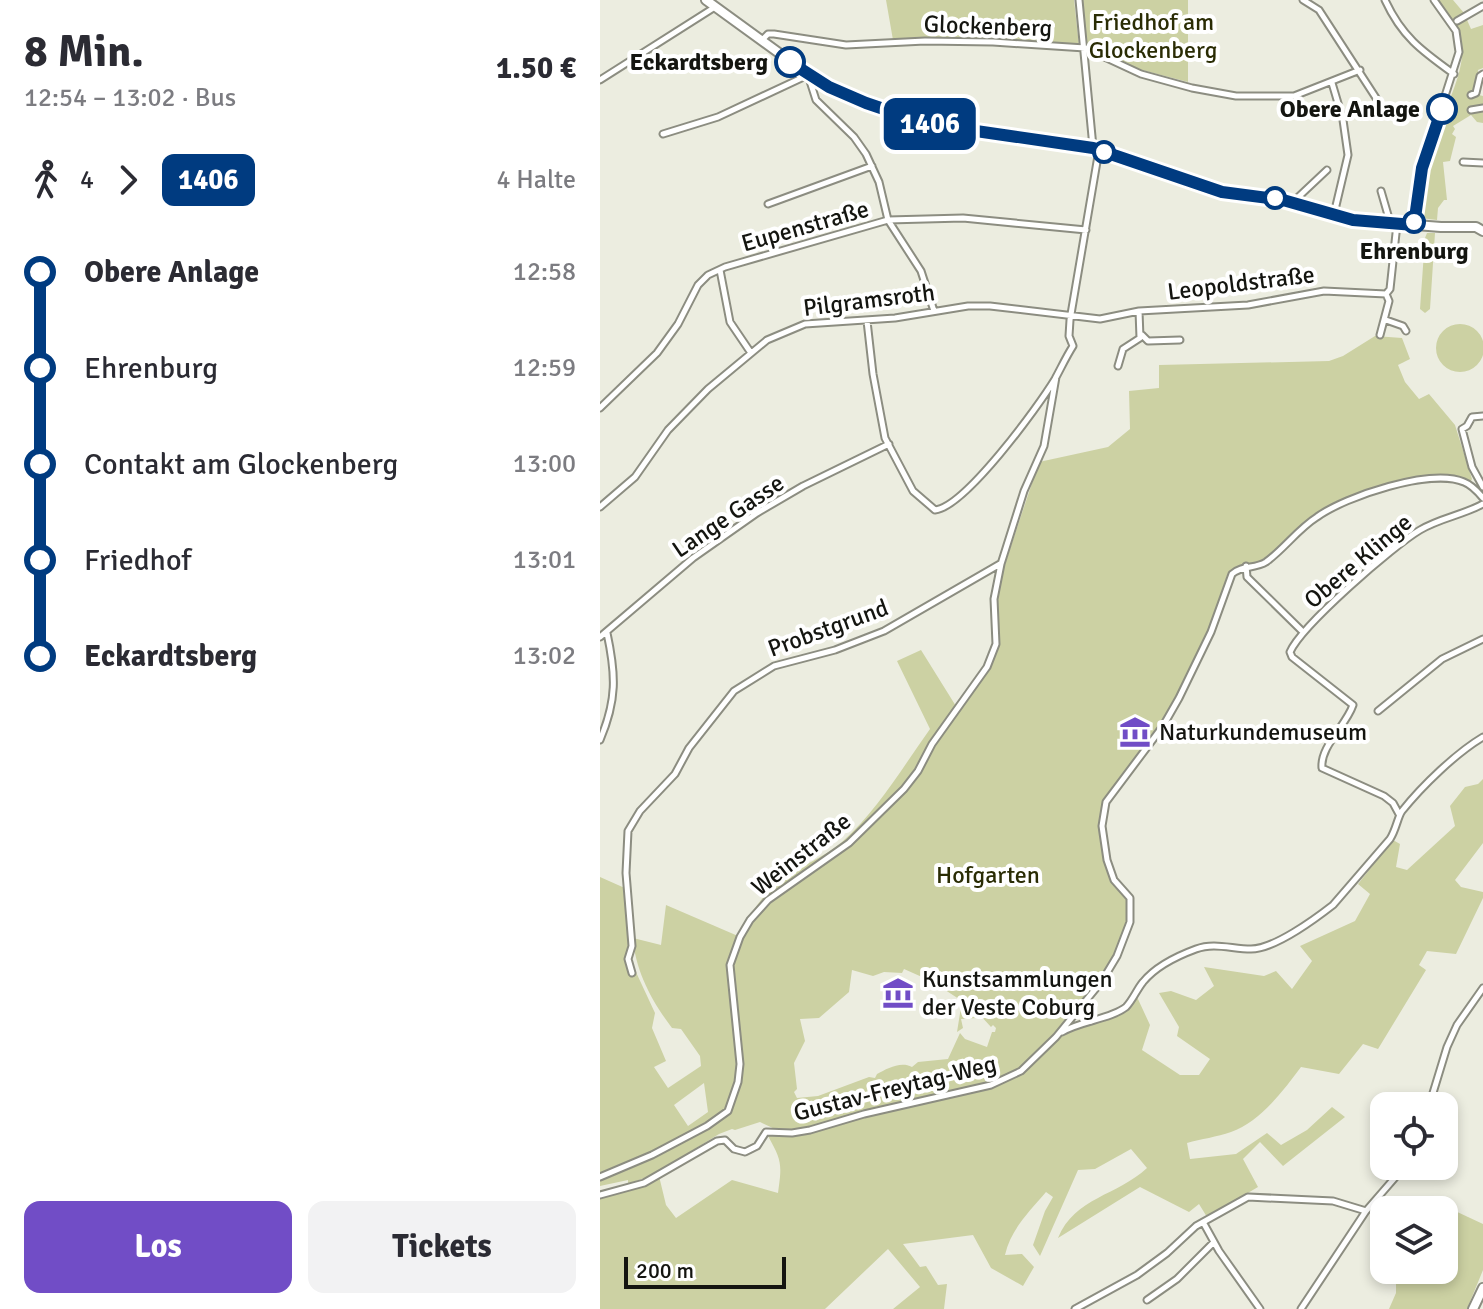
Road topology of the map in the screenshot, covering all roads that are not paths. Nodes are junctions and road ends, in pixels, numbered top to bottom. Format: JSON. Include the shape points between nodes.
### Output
{"nodes":[{"id":1,"x":706,"y":0,"type":"edge"},
{"id":2,"x":1079,"y":0,"type":"edge"},
{"id":3,"x":1303,"y":0,"type":"edge"},
{"id":4,"x":1385,"y":0,"type":"edge"},
{"id":5,"x":1434,"y":0,"type":"edge"},
{"id":6,"x":1483,"y":6,"type":"edge"},
{"id":7,"x":715,"y":7,"type":"junction"},
{"id":8,"x":1457,"y":21,"type":"dead end"},
{"id":9,"x":761,"y":41,"type":"junction"},
{"id":10,"x":1085,"y":48,"type":"junction"},
{"id":11,"x":1360,"y":70,"type":"junction"},
{"id":12,"x":1454,"y":74,"type":"junction"},
{"id":13,"x":1483,"y":74,"type":"edge"},
{"id":14,"x":808,"y":75,"type":"junction"},
{"id":15,"x":600,"y":80,"type":"edge"},
{"id":16,"x":1332,"y":83,"type":"junction"},
{"id":17,"x":1471,"y":95,"type":"dead end"},
{"id":18,"x":1378,"y":101,"type":"dead end"},
{"id":19,"x":1483,"y":108,"type":"edge"},
{"id":20,"x":1471,"y":110,"type":"dead end"},
{"id":21,"x":663,"y":134,"type":"dead end"},
{"id":22,"x":1096,"y":149,"type":"junction"},
{"id":23,"x":1463,"y":162,"type":"dead end"},
{"id":24,"x":1483,"y":163,"type":"edge"},
{"id":25,"x":872,"y":166,"type":"junction"},
{"id":26,"x":1327,"y":170,"type":"dead end"},
{"id":27,"x":1381,"y":191,"type":"dead end"},
{"id":28,"x":1293,"y":202,"type":"junction"},
{"id":29,"x":768,"y":204,"type":"dead end"},
{"id":30,"x":1334,"y":215,"type":"junction"},
{"id":31,"x":888,"y":220,"type":"junction"},
{"id":32,"x":1394,"y":223,"type":"junction"},
{"id":33,"x":1414,"y":225,"type":"junction"},
{"id":34,"x":1086,"y":230,"type":"junction"},
{"id":35,"x":1482,"y":230,"type":"edge"},
{"id":36,"x":722,"y":269,"type":"junction"},
{"id":37,"x":1386,"y":294,"type":"junction"},
{"id":38,"x":934,"y":311,"type":"junction"},
{"id":39,"x":1139,"y":311,"type":"junction"},
{"id":40,"x":1071,"y":316,"type":"junction"},
{"id":41,"x":1100,"y":319,"type":"joint"},
{"id":42,"x":1405,"y":319,"type":"dead end"},
{"id":43,"x":1386,"y":320,"type":"junction"},
{"id":44,"x":867,"y":321,"type":"junction"},
{"id":45,"x":1398,"y":323,"type":"junction"},
{"id":46,"x":1406,"y":331,"type":"dead end"},
{"id":47,"x":1141,"y":334,"type":"junction"},
{"id":48,"x":1380,"y":335,"type":"dead end"},
{"id":49,"x":1180,"y":340,"type":"dead end"},
{"id":50,"x":751,"y":353,"type":"junction"},
{"id":51,"x":1118,"y":366,"type":"dead end"},
{"id":52,"x":1056,"y":377,"type":"junction"},
{"id":53,"x":600,"y":408,"type":"edge"},
{"id":54,"x":1483,"y":416,"type":"edge"},
{"id":55,"x":889,"y":444,"type":"junction"},
{"id":56,"x":1483,"y":487,"type":"edge"},
{"id":57,"x":1483,"y":501,"type":"edge"},
{"id":58,"x":600,"y":507,"type":"edge"},
{"id":59,"x":1001,"y":564,"type":"junction"},
{"id":60,"x":1246,"y":566,"type":"junction"},
{"id":61,"x":1303,"y":632,"type":"junction"},
{"id":62,"x":607,"y":633,"type":"junction"},
{"id":63,"x":600,"y":637,"type":"edge"},
{"id":64,"x":1483,"y":639,"type":"edge"},
{"id":65,"x":1378,"y":711,"type":"dead end"},
{"id":66,"x":1483,"y":737,"type":"edge"},
{"id":67,"x":600,"y":740,"type":"edge"},
{"id":68,"x":1399,"y":814,"type":"junction"},
{"id":69,"x":632,"y":973,"type":"dead end"},
{"id":70,"x":1483,"y":988,"type":"edge"},
{"id":71,"x":1077,"y":1009,"type":"junction"},
{"id":72,"x":1085,"y":1021,"type":"junction"},
{"id":73,"x":1058,"y":1034,"type":"junction"},
{"id":74,"x":1433,"y":1092,"type":"edge"},
{"id":75,"x":600,"y":1177,"type":"edge"},
{"id":76,"x":1393,"y":1180,"type":"edge"},
{"id":77,"x":600,"y":1195,"type":"edge"},
{"id":78,"x":1366,"y":1211,"type":"junction"},
{"id":79,"x":1203,"y":1222,"type":"junction"},
{"id":80,"x":1214,"y":1242,"type":"junction"},
{"id":81,"x":1483,"y":1288,"type":"edge"},
{"id":82,"x":1147,"y":1300,"type":"dead end"},
{"id":83,"x":1075,"y":1309,"type":"edge"},
{"id":84,"x":1260,"y":1309,"type":"edge"},
{"id":85,"x":1301,"y":1309,"type":"edge"},
{"id":86,"x":1473,"y":1309,"type":"edge"}],
"edges":[{"from":1,"to":7,"type":"street"},
{"from":2,"to":10,"type":"street"},
{"from":3,"to":11,"type":"street","via":[[1319,10]]},
{"from":4,"to":12,"type":"street","via":[[1412,43]]},
{"from":5,"to":12,"type":"street","via":[[1456,31]]},
{"from":6,"to":8,"type":"street"},
{"from":7,"to":9,"type":"street"},
{"from":7,"to":15,"type":"street"},
{"from":9,"to":10,"type":"street","name":"Glockenberg","via":[[774,34],[846,45],[933,41]]},
{"from":9,"to":14,"type":"street"},
{"from":10,"to":16,"type":"street","name":"Glockenberg","via":[[1141,74],[1236,96],[1294,96]]},
{"from":10,"to":22,"type":"street"},
{"from":11,"to":16,"type":"street","name":"Glockenberg"},
{"from":11,"to":18,"type":"street"},
{"from":12,"to":33,"type":"street","via":[[1422,168]]},
{"from":13,"to":17,"type":"street"},
{"from":14,"to":21,"type":"street","via":[[718,117]]},
{"from":14,"to":22,"type":"street","via":[[928,124]]},
{"from":14,"to":25,"type":"street","via":[[816,100],[859,143]]},
{"from":16,"to":30,"type":"street","via":[[1348,155]]},
{"from":19,"to":20,"type":"street"},
{"from":22,"to":28,"type":"street","via":[[1213,190]]},
{"from":22,"to":34,"type":"street"},
{"from":23,"to":24,"type":"street"},
{"from":25,"to":29,"type":"street"},
{"from":25,"to":31,"type":"street"},
{"from":26,"to":28,"type":"street"},
{"from":27,"to":32,"type":"street"},
{"from":28,"to":30,"type":"street"},
{"from":30,"to":32,"type":"street"},
{"from":31,"to":34,"type":"street","name":"Eupenstraße","via":[[963,218]]},
{"from":31,"to":36,"type":"street","name":"Eupenstraße"},
{"from":31,"to":38,"type":"street","via":[[921,271]]},
{"from":32,"to":33,"type":"street"},
{"from":32,"to":37,"type":"street"},
{"from":33,"to":35,"type":"street"},
{"from":34,"to":40,"type":"street"},
{"from":36,"to":50,"type":"street","via":[[730,322]]},
{"from":36,"to":53,"type":"street","name":"Eupenstraße","via":[[698,285],[657,353]]},
{"from":37,"to":39,"type":"street","name":"Leopoldstraße","via":[[1324,291],[1248,305]]},
{"from":37,"to":43,"type":"street"},
{"from":38,"to":40,"type":"street","name":"Pilgramsroth","via":[[990,306]]},
{"from":38,"to":44,"type":"street","name":"Pilgramsroth"},
{"from":39,"to":41,"type":"street","name":"Leopoldstraße"},
{"from":39,"to":47,"type":"street"},
{"from":40,"to":41,"type":"street","name":"Pilgramsroth"},
{"from":40,"to":52,"type":"street","via":[[1073,346]]},
{"from":42,"to":45,"type":"street"},
{"from":43,"to":45,"type":"street"},
{"from":43,"to":48,"type":"street"},
{"from":44,"to":50,"type":"street","name":"Pilgramsroth","via":[[805,324],[776,335]]},
{"from":44,"to":55,"type":"street"},
{"from":45,"to":46,"type":"street"},
{"from":47,"to":49,"type":"street","via":[[1148,341]]},
{"from":47,"to":51,"type":"street","via":[[1123,349]]},
{"from":50,"to":58,"type":"street","name":"Pilgramsroth","via":[[684,412],[635,477]]},
{"from":52,"to":55,"type":"street","via":[[969,490],[944,508],[935,510],[913,491]]},
{"from":52,"to":59,"type":"street","via":[[1044,446]]},
{"from":54,"to":56,"type":"street","via":[[1472,417],[1462,429]]},
{"from":55,"to":62,"type":"street","name":"Lange Gasse","via":[[757,513],[693,558]]},
{"from":57,"to":60,"type":"street","via":[[1466,483],[1452,479],[1404,482],[1326,511],[1264,563]]},
{"from":57,"to":61,"type":"street","name":"Obere Klinge","via":[[1411,535]]},
{"from":59,"to":69,"type":"street","name":"Probstgrund","via":[[884,631],[774,666],[734,691],[628,831]]},
{"from":59,"to":75,"type":"street","name":"Weinstraße","via":[[993,655],[918,771],[849,843],[758,909],[740,937],[730,965],[739,1076],[728,1111],[694,1134]]},
{"from":60,"to":61,"type":"street","via":[[1247,577]]},
{"from":60,"to":71,"type":"street","name":"Gustav-Freytag-Weg","via":[[1232,574],[1201,655],[1166,720],[1106,802],[1102,826],[1107,860],[1114,880],[1130,898],[1130,922],[1102,981]]},
{"from":61,"to":68,"type":"street","via":[[1290,649],[1292,657],[1353,705],[1325,752],[1322,768],[1384,796]]},
{"from":62,"to":63,"type":"street","name":"Lange Gasse"},
{"from":62,"to":67,"type":"street","via":[[614,693]]},
{"from":64,"to":65,"type":"street","via":[[1442,659]]},
{"from":66,"to":68,"type":"street","name":"Gustav-Freytag-Weg"},
{"from":68,"to":72,"type":"street","name":"Gustav-Freytag-Weg","via":[[1390,839],[1318,916],[1264,947],[1208,946],[1187,953],[1152,973],[1126,1007]]},
{"from":70,"to":74,"type":"street","via":[[1457,1025]]},
{"from":71,"to":72,"type":"street"},
{"from":71,"to":73,"type":"street","name":"Gustav-Freytag-Weg"},
{"from":72,"to":73,"type":"street","name":"Gustav-Freytag-Weg"},
{"from":73,"to":77,"type":"street","name":"Gustav-Freytag-Weg","via":[[1021,1071],[991,1085],[810,1130],[771,1132],[745,1152],[717,1141],[644,1183]]},
{"from":76,"to":78,"type":"street"},
{"from":78,"to":79,"type":"street","via":[[1333,1201],[1257,1196]]},
{"from":78,"to":85,"type":"street"},
{"from":79,"to":80,"type":"street"},
{"from":79,"to":83,"type":"street","via":[[1153,1265]]},
{"from":80,"to":82,"type":"street"},
{"from":80,"to":84,"type":"street"},
{"from":81,"to":86,"type":"street"}]}
